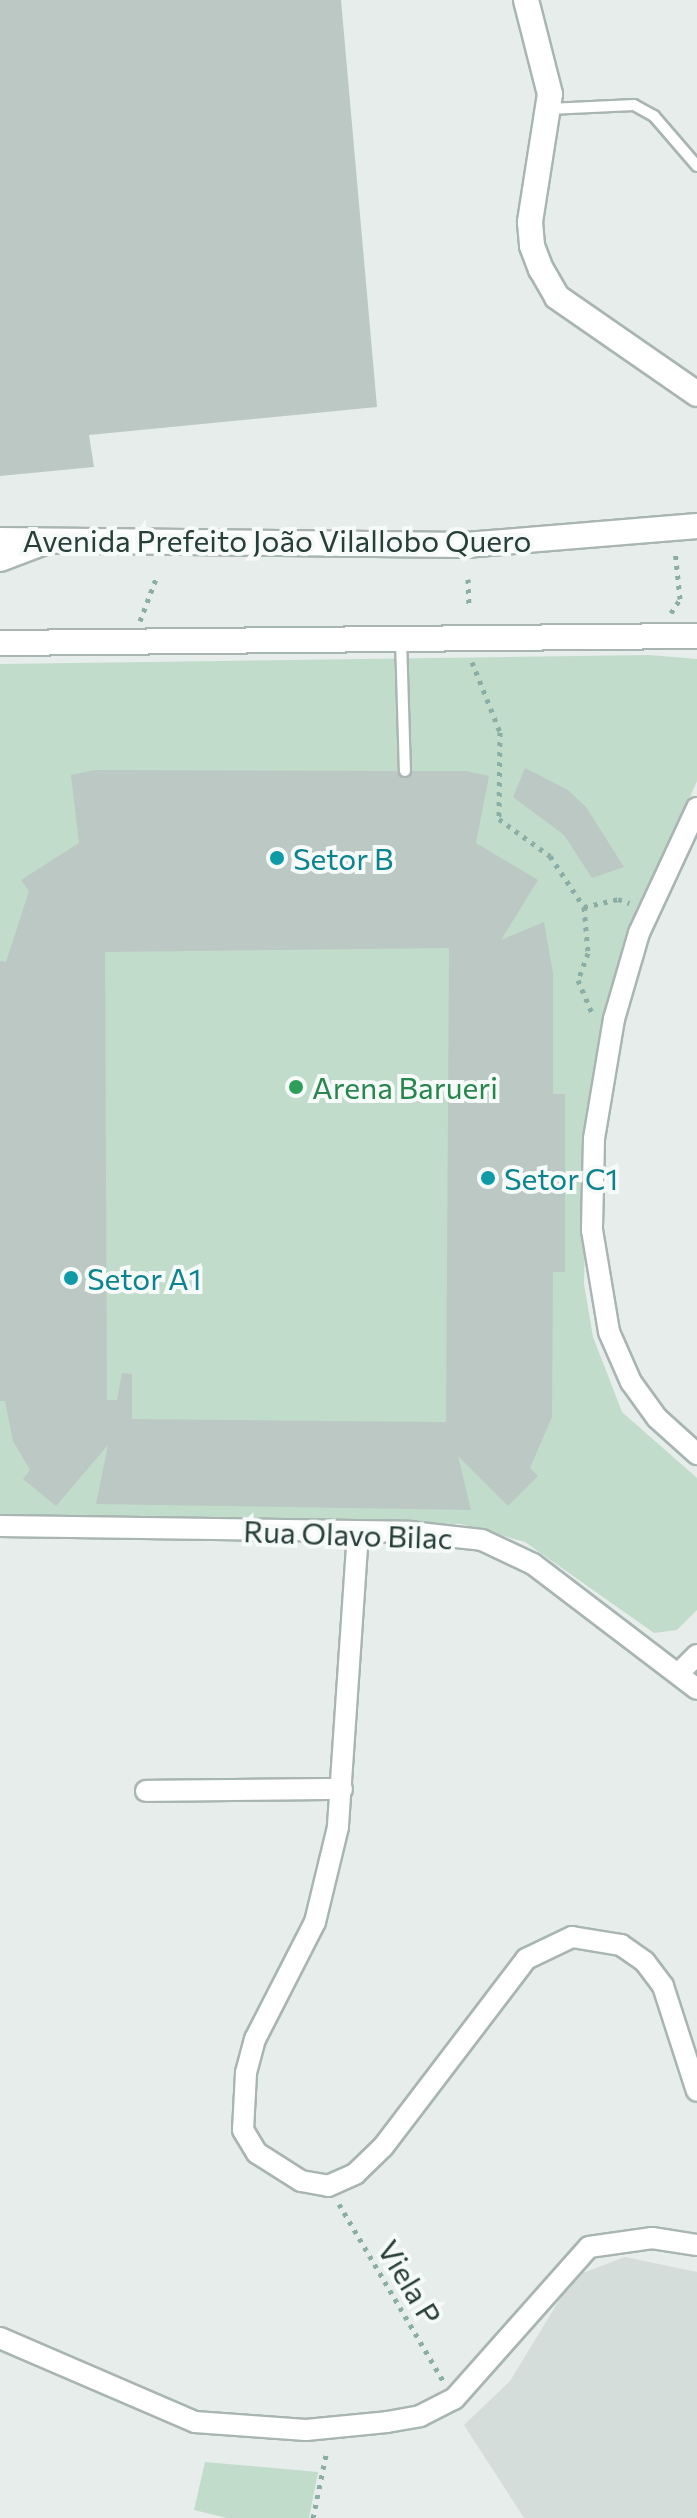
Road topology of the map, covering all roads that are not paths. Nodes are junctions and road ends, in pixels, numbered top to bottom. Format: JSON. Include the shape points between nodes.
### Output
{"nodes":[{"id":1,"x":526,"y":0,"type":"edge"},
{"id":2,"x":549,"y":109,"type":"junction"},
{"id":3,"x":697,"y":166,"type":"edge"},
{"id":4,"x":697,"y":394,"type":"edge"},
{"id":5,"x":697,"y":526,"type":"edge"},
{"id":6,"x":0,"y":540,"type":"edge"},
{"id":7,"x":46,"y":540,"type":"junction"},
{"id":8,"x":0,"y":559,"type":"edge"},
{"id":9,"x":697,"y":636,"type":"edge"},
{"id":10,"x":401,"y":637,"type":"junction"},
{"id":11,"x":0,"y":643,"type":"edge"},
{"id":12,"x":405,"y":771,"type":"dead end"},
{"id":13,"x":697,"y":808,"type":"edge"},
{"id":14,"x":697,"y":1454,"type":"edge"},
{"id":15,"x":0,"y":1526,"type":"edge"},
{"id":16,"x":358,"y":1532,"type":"junction"},
{"id":17,"x":697,"y":1655,"type":"edge"},
{"id":18,"x":680,"y":1672,"type":"junction"},
{"id":19,"x":697,"y":1689,"type":"edge"},
{"id":20,"x":342,"y":1789,"type":"junction"},
{"id":21,"x":146,"y":1791,"type":"dead end"},
{"id":22,"x":697,"y":2091,"type":"edge"},
{"id":23,"x":697,"y":2245,"type":"edge"},
{"id":24,"x":0,"y":2338,"type":"edge"}],
"edges":[{"from":1,"to":2,"type":"main road","via":[[548,72]]},
{"from":2,"to":3,"type":"lane","via":[[634,105],[654,116]]},
{"from":2,"to":4,"type":"main road","via":[[530,222],[541,269],[557,297]]},
{"from":5,"to":7,"type":"main road","name":"Avenida Prefeito João Vilallobo Quero","via":[[466,545]]},
{"from":6,"to":7,"type":"main road","name":"Avenida Prefeito João Vilallobo Quero"},
{"from":7,"to":8,"type":"main road","via":[[28,552]]},
{"from":9,"to":10,"type":"main road"},
{"from":10,"to":11,"type":"main road"},
{"from":10,"to":12,"type":"lane"},
{"from":13,"to":14,"type":"street","via":[[639,933],[614,1019],[594,1139],[597,1276],[609,1332],[631,1382],[657,1418]]},
{"from":15,"to":16,"type":"street","name":"Rua Olavo Bilac"},
{"from":16,"to":18,"type":"street","name":"Rua Olavo Bilac","via":[[452,1536],[506,1548]]},
{"from":16,"to":20,"type":"street"},
{"from":17,"to":18,"type":"street"},
{"from":18,"to":19,"type":"street","name":"Rua Olavo Bilac"},
{"from":20,"to":21,"type":"street"},
{"from":20,"to":22,"type":"street","via":[[315,1922],[255,2039],[241,2099],[243,2130],[257,2153],[278,2171],[328,2186],[355,2174],[383,2147],[526,1959],[572,1937],[621,1945],[645,1962],[663,1986]]},
{"from":23,"to":24,"type":"street","via":[[652,2238],[589,2247],[454,2399],[420,2416],[332,2429],[195,2422]]}]}
